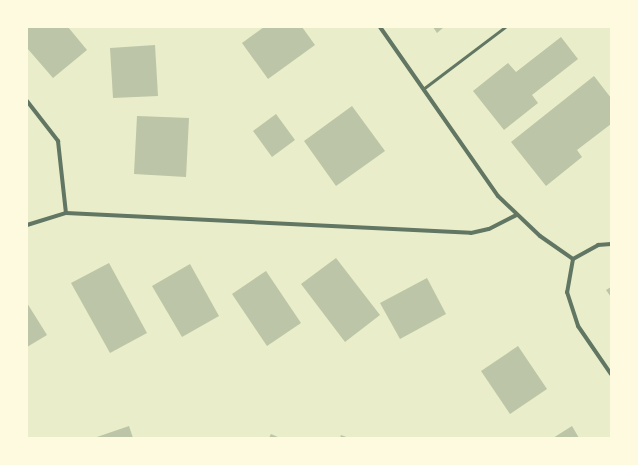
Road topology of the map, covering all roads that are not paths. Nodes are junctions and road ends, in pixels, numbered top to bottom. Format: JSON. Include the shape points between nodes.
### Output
{"nodes":[{"id":1,"x":380,"y":27,"type":"edge"},
{"id":2,"x":505,"y":27,"type":"edge"},
{"id":3,"x":423,"y":89,"type":"junction"},
{"id":4,"x":27,"y":102,"type":"edge"},
{"id":5,"x":66,"y":213,"type":"junction"},
{"id":6,"x":516,"y":215,"type":"junction"},
{"id":7,"x":27,"y":225,"type":"edge"},
{"id":8,"x":611,"y":244,"type":"edge"},
{"id":9,"x":573,"y":259,"type":"junction"},
{"id":10,"x":611,"y":374,"type":"edge"}],
"edges":[{"from":1,"to":3,"type":"street"},
{"from":2,"to":3,"type":"lane"},
{"from":3,"to":6,"type":"street","via":[[498,196]]},
{"from":4,"to":5,"type":"street","via":[[58,141]]},
{"from":5,"to":6,"type":"street","via":[[471,233],[489,228]]},
{"from":5,"to":7,"type":"street"},
{"from":6,"to":9,"type":"street"},
{"from":8,"to":9,"type":"street","via":[[598,245]]},
{"from":9,"to":10,"type":"street","via":[[567,292],[578,326]]}]}
